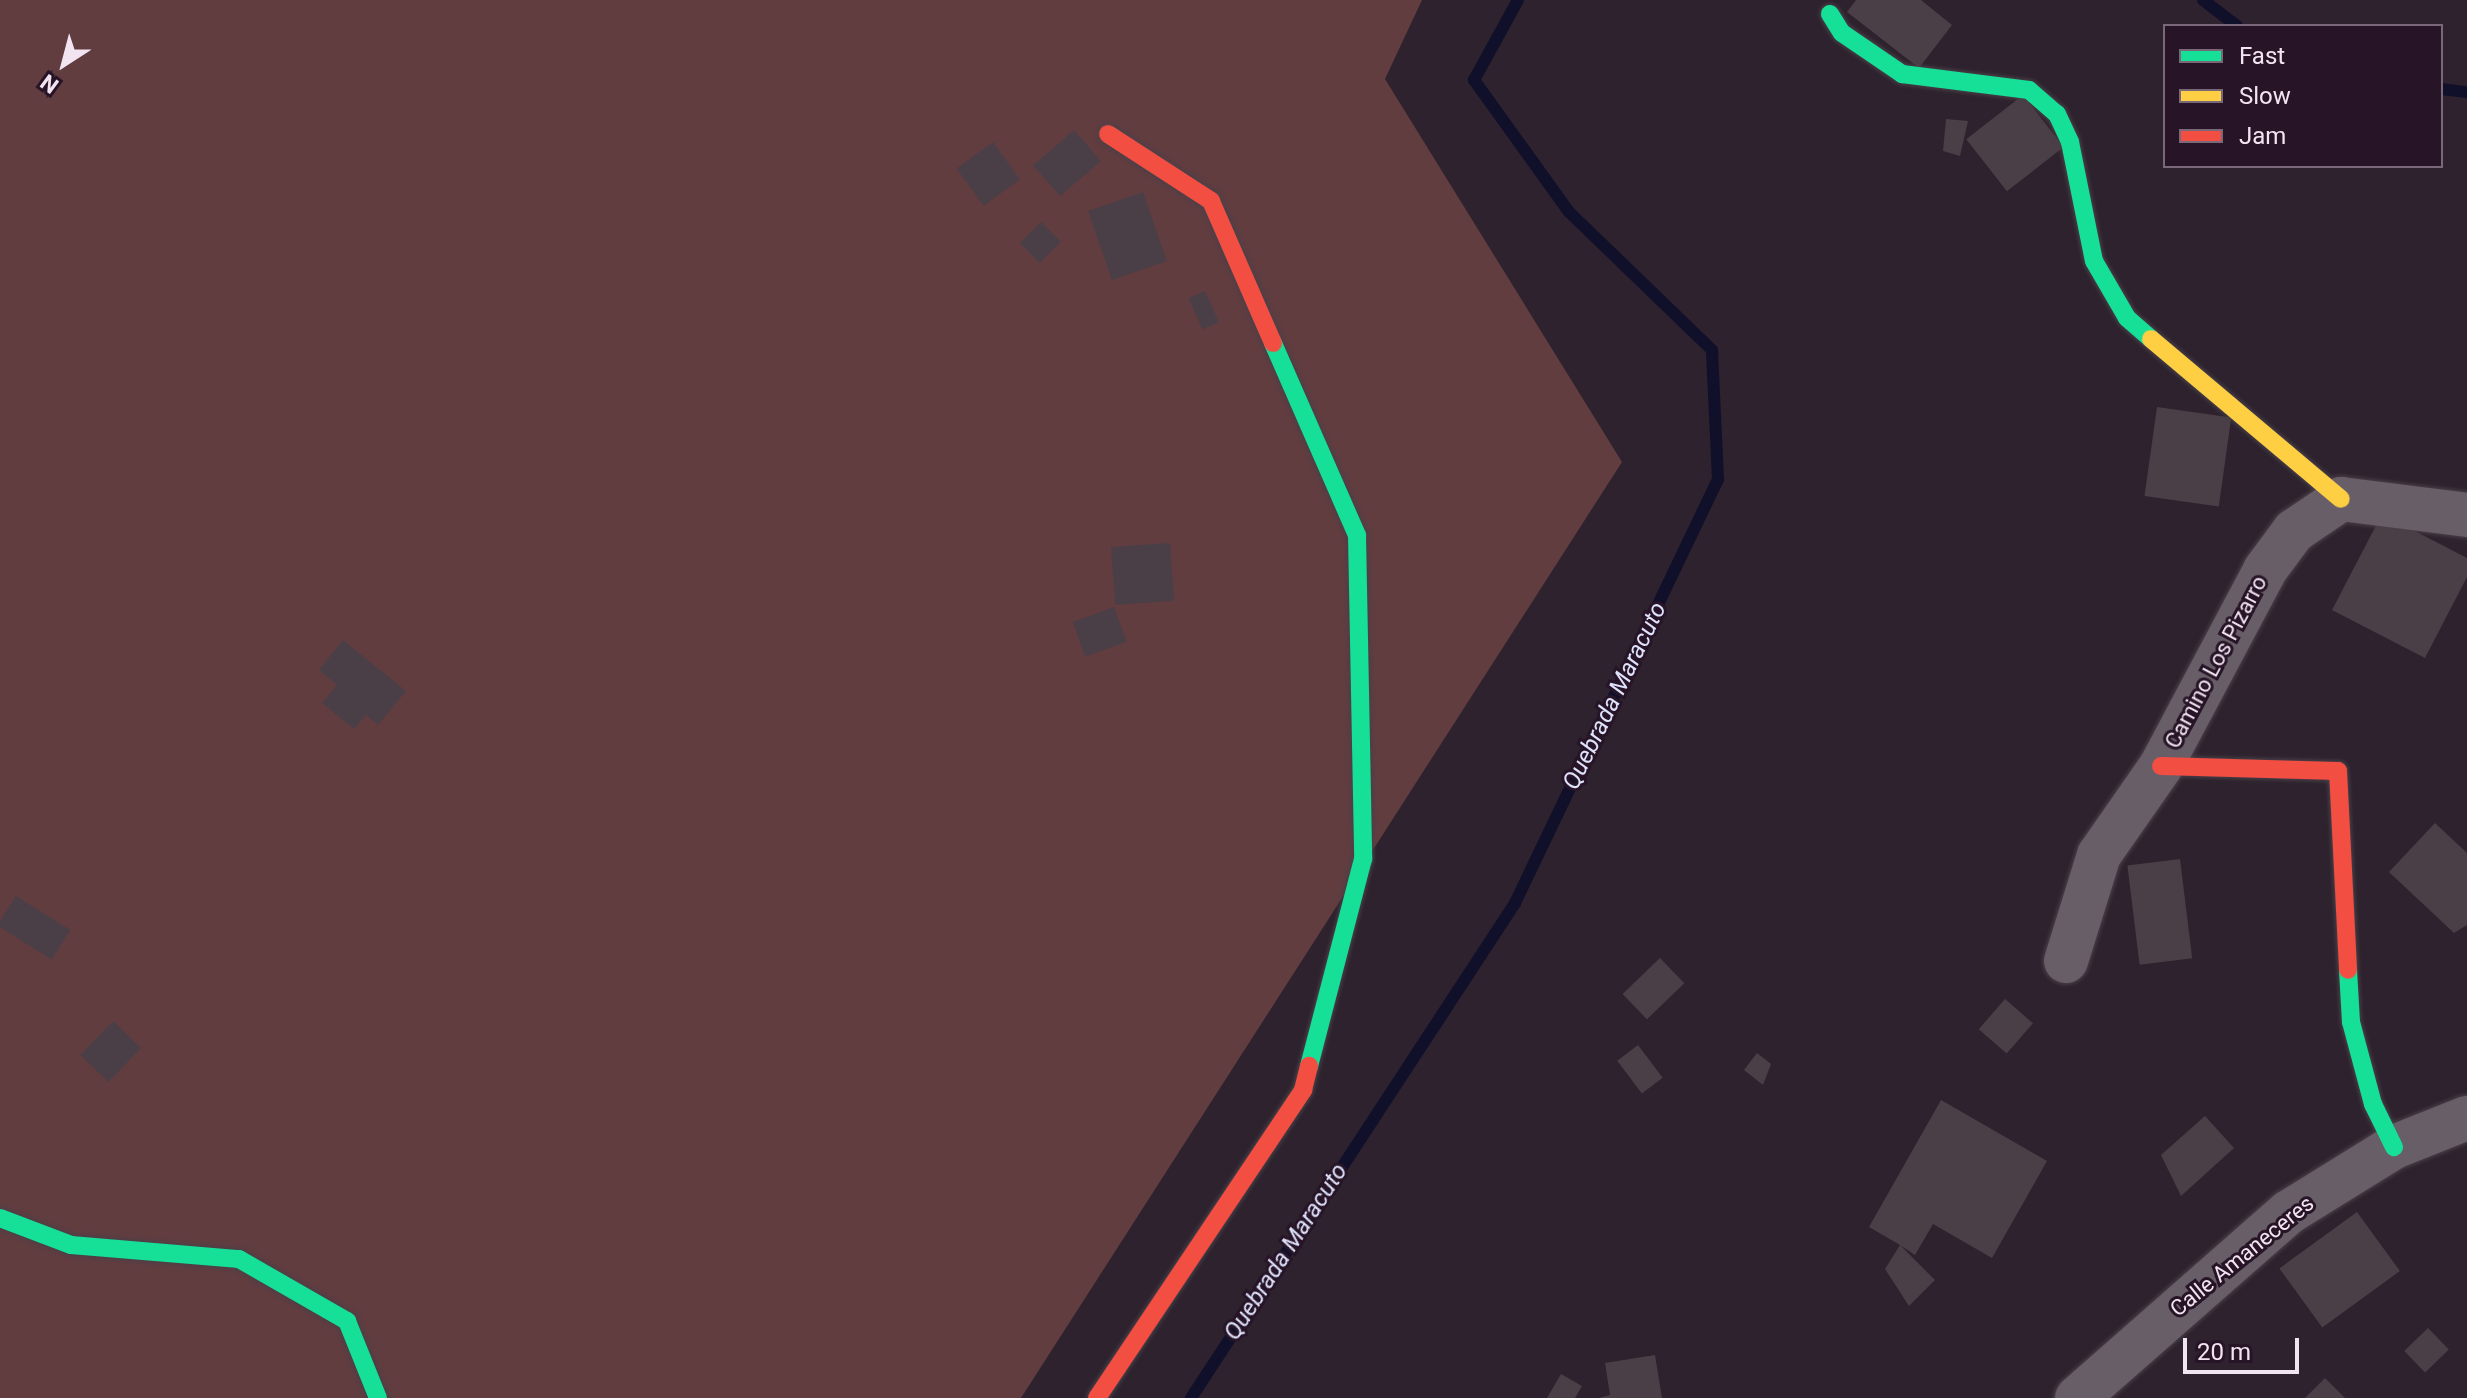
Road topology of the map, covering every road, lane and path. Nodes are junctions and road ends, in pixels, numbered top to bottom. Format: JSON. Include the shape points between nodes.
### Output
{"nodes":[{"id":1,"x":1830,"y":14,"type":"dead end"},
{"id":2,"x":1108,"y":134,"type":"dead end"},
{"id":3,"x":2341,"y":499,"type":"junction"},
{"id":4,"x":2467,"y":515,"type":"edge"},
{"id":5,"x":2161,"y":766,"type":"junction"},
{"id":6,"x":2066,"y":961,"type":"dead end"},
{"id":7,"x":2467,"y":1118,"type":"edge"},
{"id":8,"x":2394,"y":1147,"type":"junction"},
{"id":9,"x":0,"y":1218,"type":"edge"},
{"id":10,"x":378,"y":1398,"type":"edge"},
{"id":11,"x":1097,"y":1398,"type":"edge"},
{"id":12,"x":2077,"y":1398,"type":"edge"}],
"edges":[{"from":1,"to":3,"type":"street","via":[[1842,33],[1902,74],[2029,90],[2057,114],[2070,142],[2094,261],[2127,318]]},
{"from":2,"to":11,"type":"street","via":[[1211,201],[1357,535],[1363,859],[1303,1090]]},
{"from":3,"to":4,"type":"street"},
{"from":3,"to":5,"type":"street","name":"Camino Los Pizarro","via":[[2294,531],[2265,570]]},
{"from":5,"to":6,"type":"street","name":"Camino Los Pizarro","via":[[2099,855]]},
{"from":5,"to":8,"type":"street","via":[[2338,771],[2351,1022],[2373,1104]]},
{"from":7,"to":8,"type":"street","name":"Calle Amaneceres"},
{"from":8,"to":12,"type":"street","name":"Calle Amaneceres","via":[[2289,1212]]},
{"from":9,"to":10,"type":"street","via":[[71,1245],[239,1259],[347,1321]]}]}
